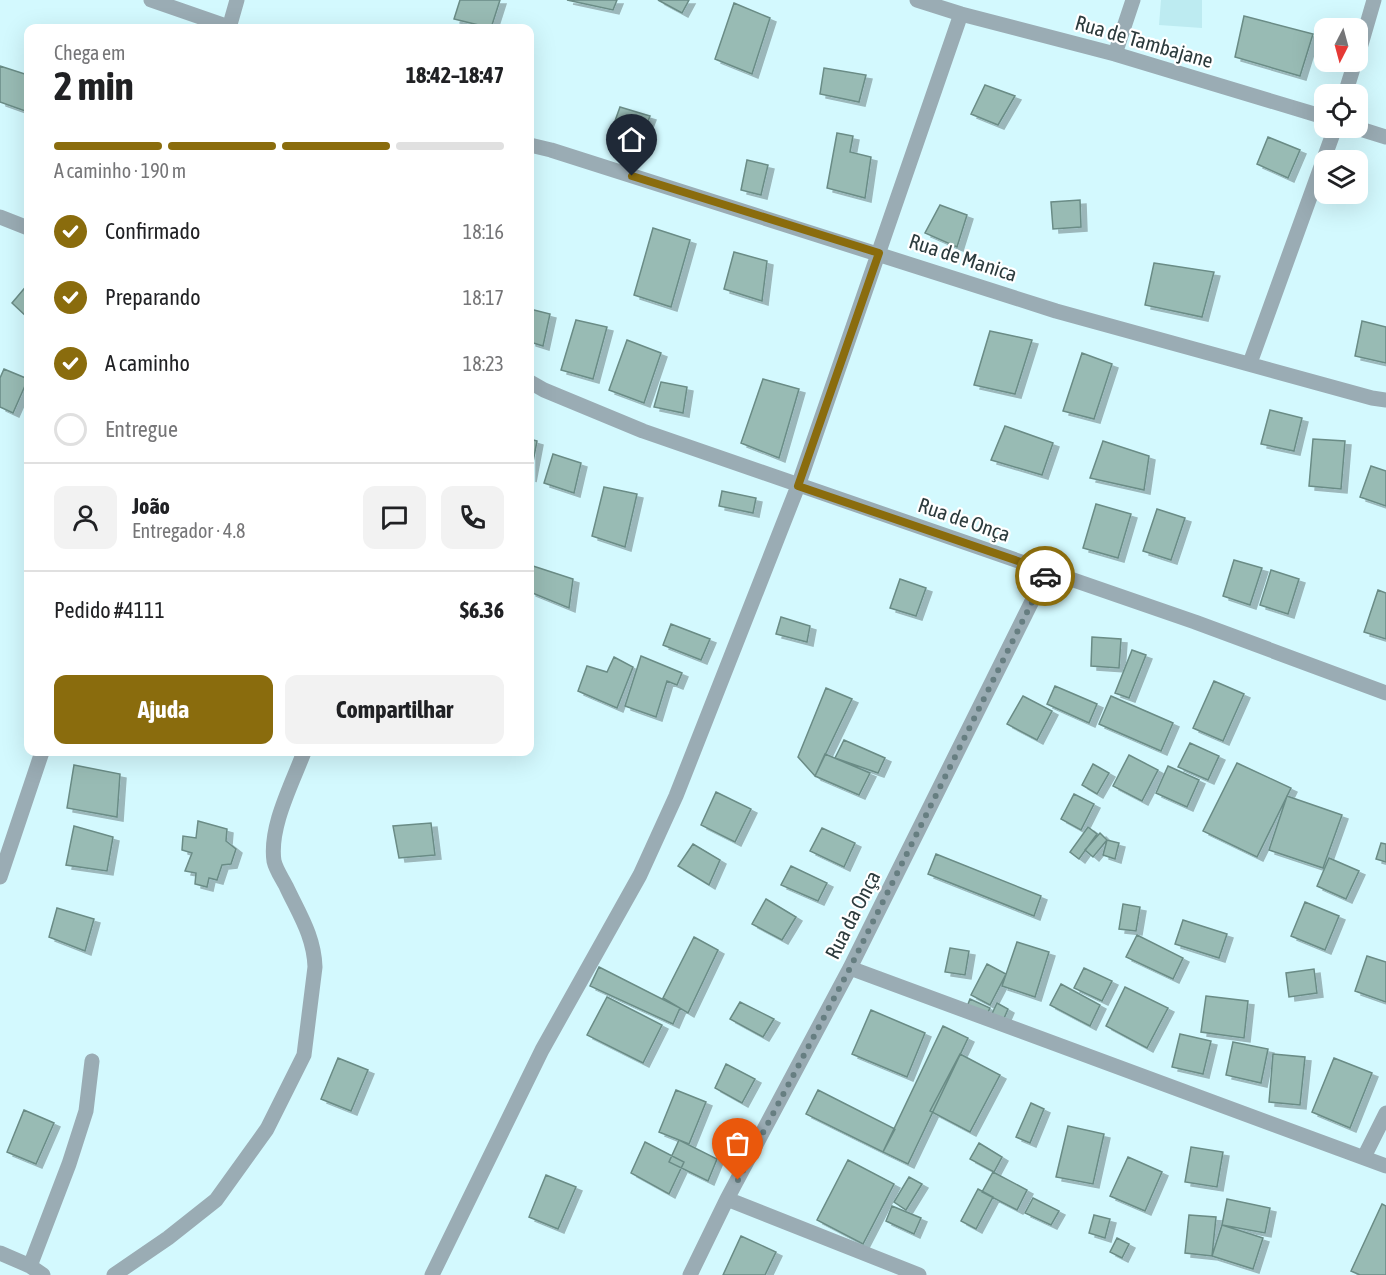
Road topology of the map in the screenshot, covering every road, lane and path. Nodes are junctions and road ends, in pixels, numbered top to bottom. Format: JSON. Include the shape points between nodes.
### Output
{"nodes":[{"id":1,"x":151,"y":0,"type":"edge"},
{"id":2,"x":237,"y":0,"type":"edge"},
{"id":3,"x":917,"y":0,"type":"edge"},
{"id":4,"x":1133,"y":0,"type":"edge"},
{"id":5,"x":1374,"y":0,"type":"edge"},
{"id":6,"x":960,"y":15,"type":"junction"},
{"id":7,"x":1368,"y":21,"type":"edge"},
{"id":8,"x":218,"y":24,"type":"edge"},
{"id":9,"x":230,"y":24,"type":"edge"},
{"id":10,"x":1116,"y":54,"type":"junction"},
{"id":11,"x":1314,"y":114,"type":"edge"},
{"id":12,"x":1368,"y":131,"type":"edge"},
{"id":13,"x":1386,"y":137,"type":"edge"},
{"id":14,"x":1331,"y":138,"type":"edge"},
{"id":15,"x":534,"y":146,"type":"edge"},
{"id":16,"x":0,"y":217,"type":"edge"},
{"id":17,"x":24,"y":226,"type":"edge"},
{"id":18,"x":879,"y":253,"type":"junction"},
{"id":19,"x":1250,"y":363,"type":"junction"},
{"id":20,"x":534,"y":384,"type":"edge"},
{"id":21,"x":1386,"y":400,"type":"edge"},
{"id":22,"x":798,"y":486,"type":"junction"},
{"id":23,"x":1047,"y":571,"type":"junction"},
{"id":24,"x":1386,"y":693,"type":"edge"},
{"id":25,"x":41,"y":756,"type":"edge"},
{"id":26,"x":303,"y":756,"type":"edge"},
{"id":27,"x":0,"y":877,"type":"edge"},
{"id":28,"x":850,"y":968,"type":"junction"},
{"id":29,"x":92,"y":1061,"type":"dead end"},
{"id":30,"x":1386,"y":1113,"type":"edge"},
{"id":31,"x":1364,"y":1157,"type":"junction"},
{"id":32,"x":1386,"y":1166,"type":"edge"},
{"id":33,"x":727,"y":1199,"type":"junction"},
{"id":34,"x":0,"y":1253,"type":"edge"},
{"id":35,"x":37,"y":1271,"type":"edge"},
{"id":36,"x":114,"y":1275,"type":"edge"},
{"id":37,"x":432,"y":1275,"type":"edge"},
{"id":38,"x":690,"y":1275,"type":"edge"},
{"id":39,"x":919,"y":1275,"type":"edge"}],
"edges":[{"from":1,"to":8,"type":"street"},
{"from":2,"to":9,"type":"street"},
{"from":3,"to":6,"type":"street","name":"Rua de Tambajane"},
{"from":4,"to":10,"type":"street"},
{"from":5,"to":7,"type":"street"},
{"from":6,"to":10,"type":"street","name":"Rua de Tambajane"},
{"from":6,"to":18,"type":"street"},
{"from":10,"to":11,"type":"street","name":"Rua de Tambajane"},
{"from":12,"to":13,"type":"street"},
{"from":14,"to":19,"type":"street"},
{"from":15,"to":18,"type":"street","name":"Rua de Manica"},
{"from":16,"to":17,"type":"street"},
{"from":18,"to":19,"type":"street","name":"Rua de Manica","via":[[1056,310]]},
{"from":18,"to":22,"type":"street"},
{"from":19,"to":21,"type":"street","name":"Rua de Manica"},
{"from":20,"to":22,"type":"street","name":"Rua de Onça","via":[[643,431]]},
{"from":22,"to":23,"type":"street","name":"Rua de Onça"},
{"from":22,"to":37,"type":"street","via":[[681,786],[654,845],[542,1050]]},
{"from":23,"to":24,"type":"street","name":"Rua de Onça"},
{"from":23,"to":28,"type":"street","name":"Rua da Onça"},
{"from":25,"to":27,"type":"street"},
{"from":26,"to":36,"type":"street","via":[[275,831],[273,847],[274,864],[311,938],[314,952],[304,1055],[267,1129],[216,1200]]},
{"from":28,"to":31,"type":"street"},
{"from":28,"to":33,"type":"street","name":"Rua da Onça"},
{"from":29,"to":35,"type":"street","via":[[86,1111]]},
{"from":30,"to":31,"type":"street"},
{"from":31,"to":32,"type":"street"},
{"from":33,"to":38,"type":"street","name":"Rua da Onça"},
{"from":33,"to":39,"type":"street"},
{"from":34,"to":35,"type":"street"}]}
